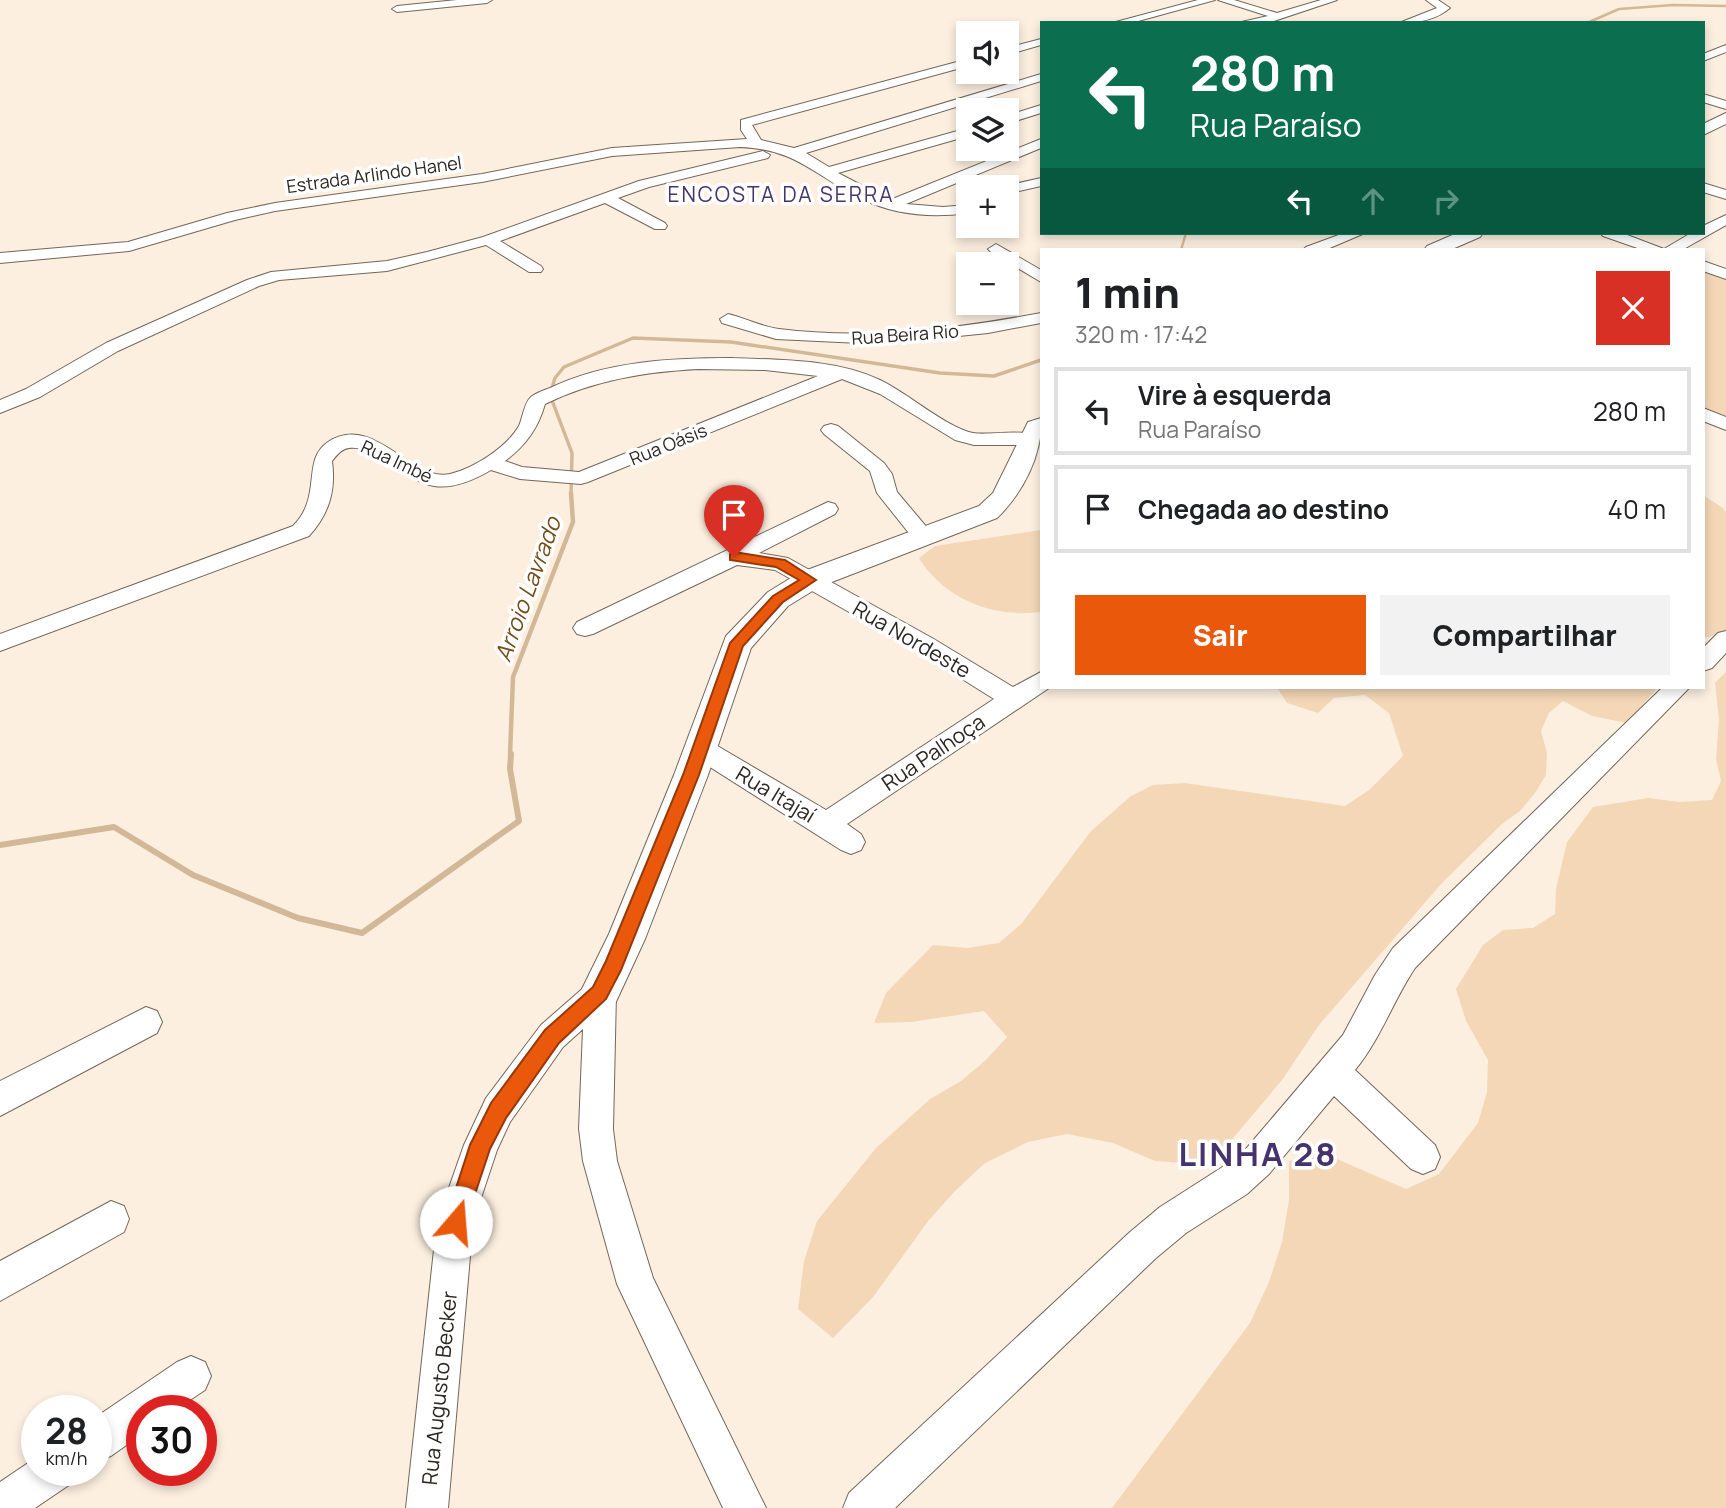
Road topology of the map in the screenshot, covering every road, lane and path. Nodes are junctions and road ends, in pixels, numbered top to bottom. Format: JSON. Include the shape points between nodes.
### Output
{"nodes":[{"id":1,"x":487,"y":0,"type":"edge"},
{"id":2,"x":1210,"y":0,"type":"edge"},
{"id":3,"x":1223,"y":0,"type":"edge"},
{"id":4,"x":1332,"y":0,"type":"edge"},
{"id":5,"x":1432,"y":0,"type":"edge"},
{"id":6,"x":397,"y":9,"type":"dead end"},
{"id":7,"x":1279,"y":16,"type":"junction"},
{"id":8,"x":1126,"y":21,"type":"edge"},
{"id":9,"x":1253,"y":21,"type":"edge"},
{"id":10,"x":1412,"y":21,"type":"edge"},
{"id":11,"x":1040,"y":42,"type":"edge"},
{"id":12,"x":1019,"y":48,"type":"edge"},
{"id":13,"x":1726,"y":48,"type":"edge"},
{"id":14,"x":1705,"y":57,"type":"edge"},
{"id":15,"x":956,"y":65,"type":"edge"},
{"id":16,"x":925,"y":74,"type":"junction"},
{"id":17,"x":1040,"y":77,"type":"edge"},
{"id":18,"x":983,"y":96,"type":"junction"},
{"id":19,"x":1705,"y":99,"type":"edge"},
{"id":20,"x":1726,"y":105,"type":"edge"},
{"id":21,"x":1040,"y":109,"type":"edge"},
{"id":22,"x":1019,"y":116,"type":"edge"},
{"id":23,"x":1726,"y":118,"type":"edge"},
{"id":24,"x":1705,"y":129,"type":"edge"},
{"id":25,"x":956,"y":135,"type":"edge"},
{"id":26,"x":757,"y":143,"type":"junction"},
{"id":27,"x":1040,"y":143,"type":"edge"},
{"id":28,"x":793,"y":150,"type":"junction"},
{"id":29,"x":827,"y":172,"type":"junction"},
{"id":30,"x":1040,"y":182,"type":"edge"},
{"id":31,"x":1019,"y":185,"type":"edge"},
{"id":32,"x":1705,"y":188,"type":"edge"},
{"id":33,"x":1726,"y":194,"type":"edge"},
{"id":34,"x":607,"y":198,"type":"junction"},
{"id":35,"x":891,"y":205,"type":"junction"},
{"id":36,"x":956,"y":209,"type":"edge"},
{"id":37,"x":1726,"y":219,"type":"edge"},
{"id":38,"x":660,"y":226,"type":"dead end"},
{"id":39,"x":1705,"y":230,"type":"edge"},
{"id":40,"x":1352,"y":235,"type":"edge"},
{"id":41,"x":1468,"y":235,"type":"edge"},
{"id":42,"x":1614,"y":235,"type":"edge"},
{"id":43,"x":1697,"y":235,"type":"edge"},
{"id":44,"x":488,"y":240,"type":"junction"},
{"id":45,"x":1316,"y":248,"type":"edge"},
{"id":46,"x":1438,"y":248,"type":"edge"},
{"id":47,"x":1651,"y":248,"type":"edge"},
{"id":48,"x":1674,"y":248,"type":"edge"},
{"id":49,"x":996,"y":249,"type":"dead end"},
{"id":50,"x":0,"y":258,"type":"edge"},
{"id":51,"x":1705,"y":267,"type":"edge"},
{"id":52,"x":535,"y":269,"type":"dead end"},
{"id":53,"x":1726,"y":274,"type":"edge"},
{"id":54,"x":1040,"y":276,"type":"edge"},
{"id":55,"x":1040,"y":318,"type":"edge"},
{"id":56,"x":728,"y":319,"type":"dead end"},
{"id":57,"x":841,"y":373,"type":"junction"},
{"id":58,"x":0,"y":407,"type":"edge"},
{"id":59,"x":1705,"y":415,"type":"edge"},
{"id":60,"x":1726,"y":424,"type":"edge"},
{"id":61,"x":1037,"y":428,"type":"edge"},
{"id":62,"x":831,"y":430,"type":"dead end"},
{"id":63,"x":489,"y":463,"type":"junction"},
{"id":64,"x":560,"y":478,"type":"joint"},
{"id":65,"x":581,"y":478,"type":"joint"},
{"id":66,"x":828,"y":509,"type":"dead end"},
{"id":67,"x":924,"y":537,"type":"junction"},
{"id":68,"x":734,"y":557,"type":"junction"},
{"id":69,"x":809,"y":580,"type":"junction"},
{"id":70,"x":584,"y":628,"type":"dead end"},
{"id":71,"x":1726,"y":639,"type":"edge"},
{"id":72,"x":0,"y":643,"type":"edge"},
{"id":73,"x":1705,"y":660,"type":"edge"},
{"id":74,"x":1040,"y":682,"type":"edge"},
{"id":75,"x":1676,"y":689,"type":"edge"},
{"id":76,"x":1013,"y":699,"type":"junction"},
{"id":77,"x":700,"y":748,"type":"junction"},
{"id":78,"x":826,"y":824,"type":"junction"},
{"id":79,"x":851,"y":842,"type":"dead end"},
{"id":80,"x":600,"y":993,"type":"junction"},
{"id":81,"x":146,"y":1022,"type":"dead end"},
{"id":82,"x":1333,"y":1072,"type":"junction"},
{"id":83,"x":0,"y":1099,"type":"edge"},
{"id":84,"x":1423,"y":1157,"type":"dead end"},
{"id":85,"x":111,"y":1219,"type":"dead end"},
{"id":86,"x":0,"y":1282,"type":"edge"},
{"id":87,"x":191,"y":1376,"type":"dead end"},
{"id":88,"x":112,"y":1430,"type":"edge"},
{"id":89,"x":31,"y":1486,"type":"edge"},
{"id":90,"x":0,"y":1507,"type":"edge"},
{"id":91,"x":427,"y":1508,"type":"edge"},
{"id":92,"x":745,"y":1508,"type":"edge"},
{"id":93,"x":864,"y":1508,"type":"edge"}],
"edges":[{"from":1,"to":6,"type":"street"},
{"from":2,"to":8,"type":"street"},
{"from":3,"to":7,"type":"street"},
{"from":4,"to":7,"type":"street"},
{"from":5,"to":10,"type":"street","via":[[1444,8]]},
{"from":7,"to":9,"type":"street"},
{"from":11,"to":12,"type":"street"},
{"from":13,"to":14,"type":"street"},
{"from":15,"to":16,"type":"street"},
{"from":16,"to":18,"type":"street"},
{"from":16,"to":26,"type":"street","via":[[745,123]]},
{"from":17,"to":18,"type":"street"},
{"from":18,"to":28,"type":"street"},
{"from":19,"to":20,"type":"street"},
{"from":21,"to":22,"type":"street"},
{"from":23,"to":24,"type":"main road"},
{"from":25,"to":29,"type":"street"},
{"from":26,"to":28,"type":"street","name":"Estrada Arlindo Hanel"},
{"from":26,"to":50,"type":"street","name":"Estrada Arlindo Hanel","via":[[612,152],[482,178],[264,209],[129,246]]},
{"from":27,"to":35,"type":"street"},
{"from":28,"to":29,"type":"street"},
{"from":28,"to":34,"type":"street","via":[[678,174]]},
{"from":29,"to":35,"type":"street"},
{"from":30,"to":31,"type":"street"},
{"from":32,"to":33,"type":"street"},
{"from":34,"to":38,"type":"street"},
{"from":34,"to":44,"type":"street"},
{"from":35,"to":36,"type":"street"},
{"from":37,"to":39,"type":"street"},
{"from":40,"to":45,"type":"street"},
{"from":41,"to":46,"type":"main road"},
{"from":42,"to":47,"type":"street"},
{"from":43,"to":48,"type":"street"},
{"from":44,"to":52,"type":"street"},
{"from":44,"to":58,"type":"street","via":[[387,266],[277,275],[253,283],[112,347]]},
{"from":49,"to":54,"type":"street"},
{"from":51,"to":53,"type":"street"},
{"from":55,"to":56,"type":"street","name":"Rua Beira Rio","via":[[881,339],[776,334]]},
{"from":57,"to":61,"type":"street","name":"Rua Imbé","via":[[870,383],[962,436],[999,440]]},
{"from":57,"to":63,"type":"street","name":"Rua Imbé","via":[[686,362],[613,374],[546,396],[523,433]]},
{"from":57,"to":65,"type":"street","name":"Rua Oásis"},
{"from":59,"to":60,"type":"street"},
{"from":61,"to":67,"type":"main road","name":"Rua Augusto Becker","via":[[1004,497],[988,512]]},
{"from":62,"to":67,"type":"street","via":[[877,467],[887,493]]},
{"from":63,"to":64,"type":"street","name":"Rua Oásis","via":[[505,470]]},
{"from":63,"to":72,"type":"street","name":"Rua Imbé","via":[[463,475],[433,480],[364,443],[341,444],[322,460],[325,480],[320,505],[301,531]]},
{"from":64,"to":65,"type":"street","name":"Rua Oásis"},
{"from":66,"to":68,"type":"street"},
{"from":67,"to":69,"type":"main road","name":"Rua Augusto Becker"},
{"from":68,"to":69,"type":"street","name":"Rua Nordeste","via":[[780,563]]},
{"from":68,"to":70,"type":"street"},
{"from":69,"to":76,"type":"street","name":"Rua Nordeste"},
{"from":69,"to":77,"type":"main road","name":"Rua Augusto Becker","via":[[778,599],[737,643]]},
{"from":71,"to":73,"type":"street"},
{"from":74,"to":76,"type":"street","name":"Rua Palhoça"},
{"from":75,"to":82,"type":"street","via":[[1425,935],[1392,976],[1354,1046]]},
{"from":76,"to":78,"type":"street","name":"Rua Palhoça"},
{"from":77,"to":78,"type":"street","name":"Rua Itajaí"},
{"from":77,"to":80,"type":"main road","name":"Rua Augusto Becker","via":[[626,939]]},
{"from":78,"to":79,"type":"street","name":"Rua Itajaí"},
{"from":80,"to":91,"type":"street","name":"Rua Augusto Becker","via":[[552,1036],[499,1110],[481,1145],[456,1222]]},
{"from":80,"to":92,"type":"street","via":[[596,1129],[600,1161],[636,1284]]},
{"from":81,"to":83,"type":"street"},
{"from":82,"to":84,"type":"street"},
{"from":82,"to":93,"type":"street","via":[[1257,1162],[1143,1245]]},
{"from":85,"to":86,"type":"street"},
{"from":87,"to":88,"type":"street"},
{"from":89,"to":90,"type":"street"}]}
